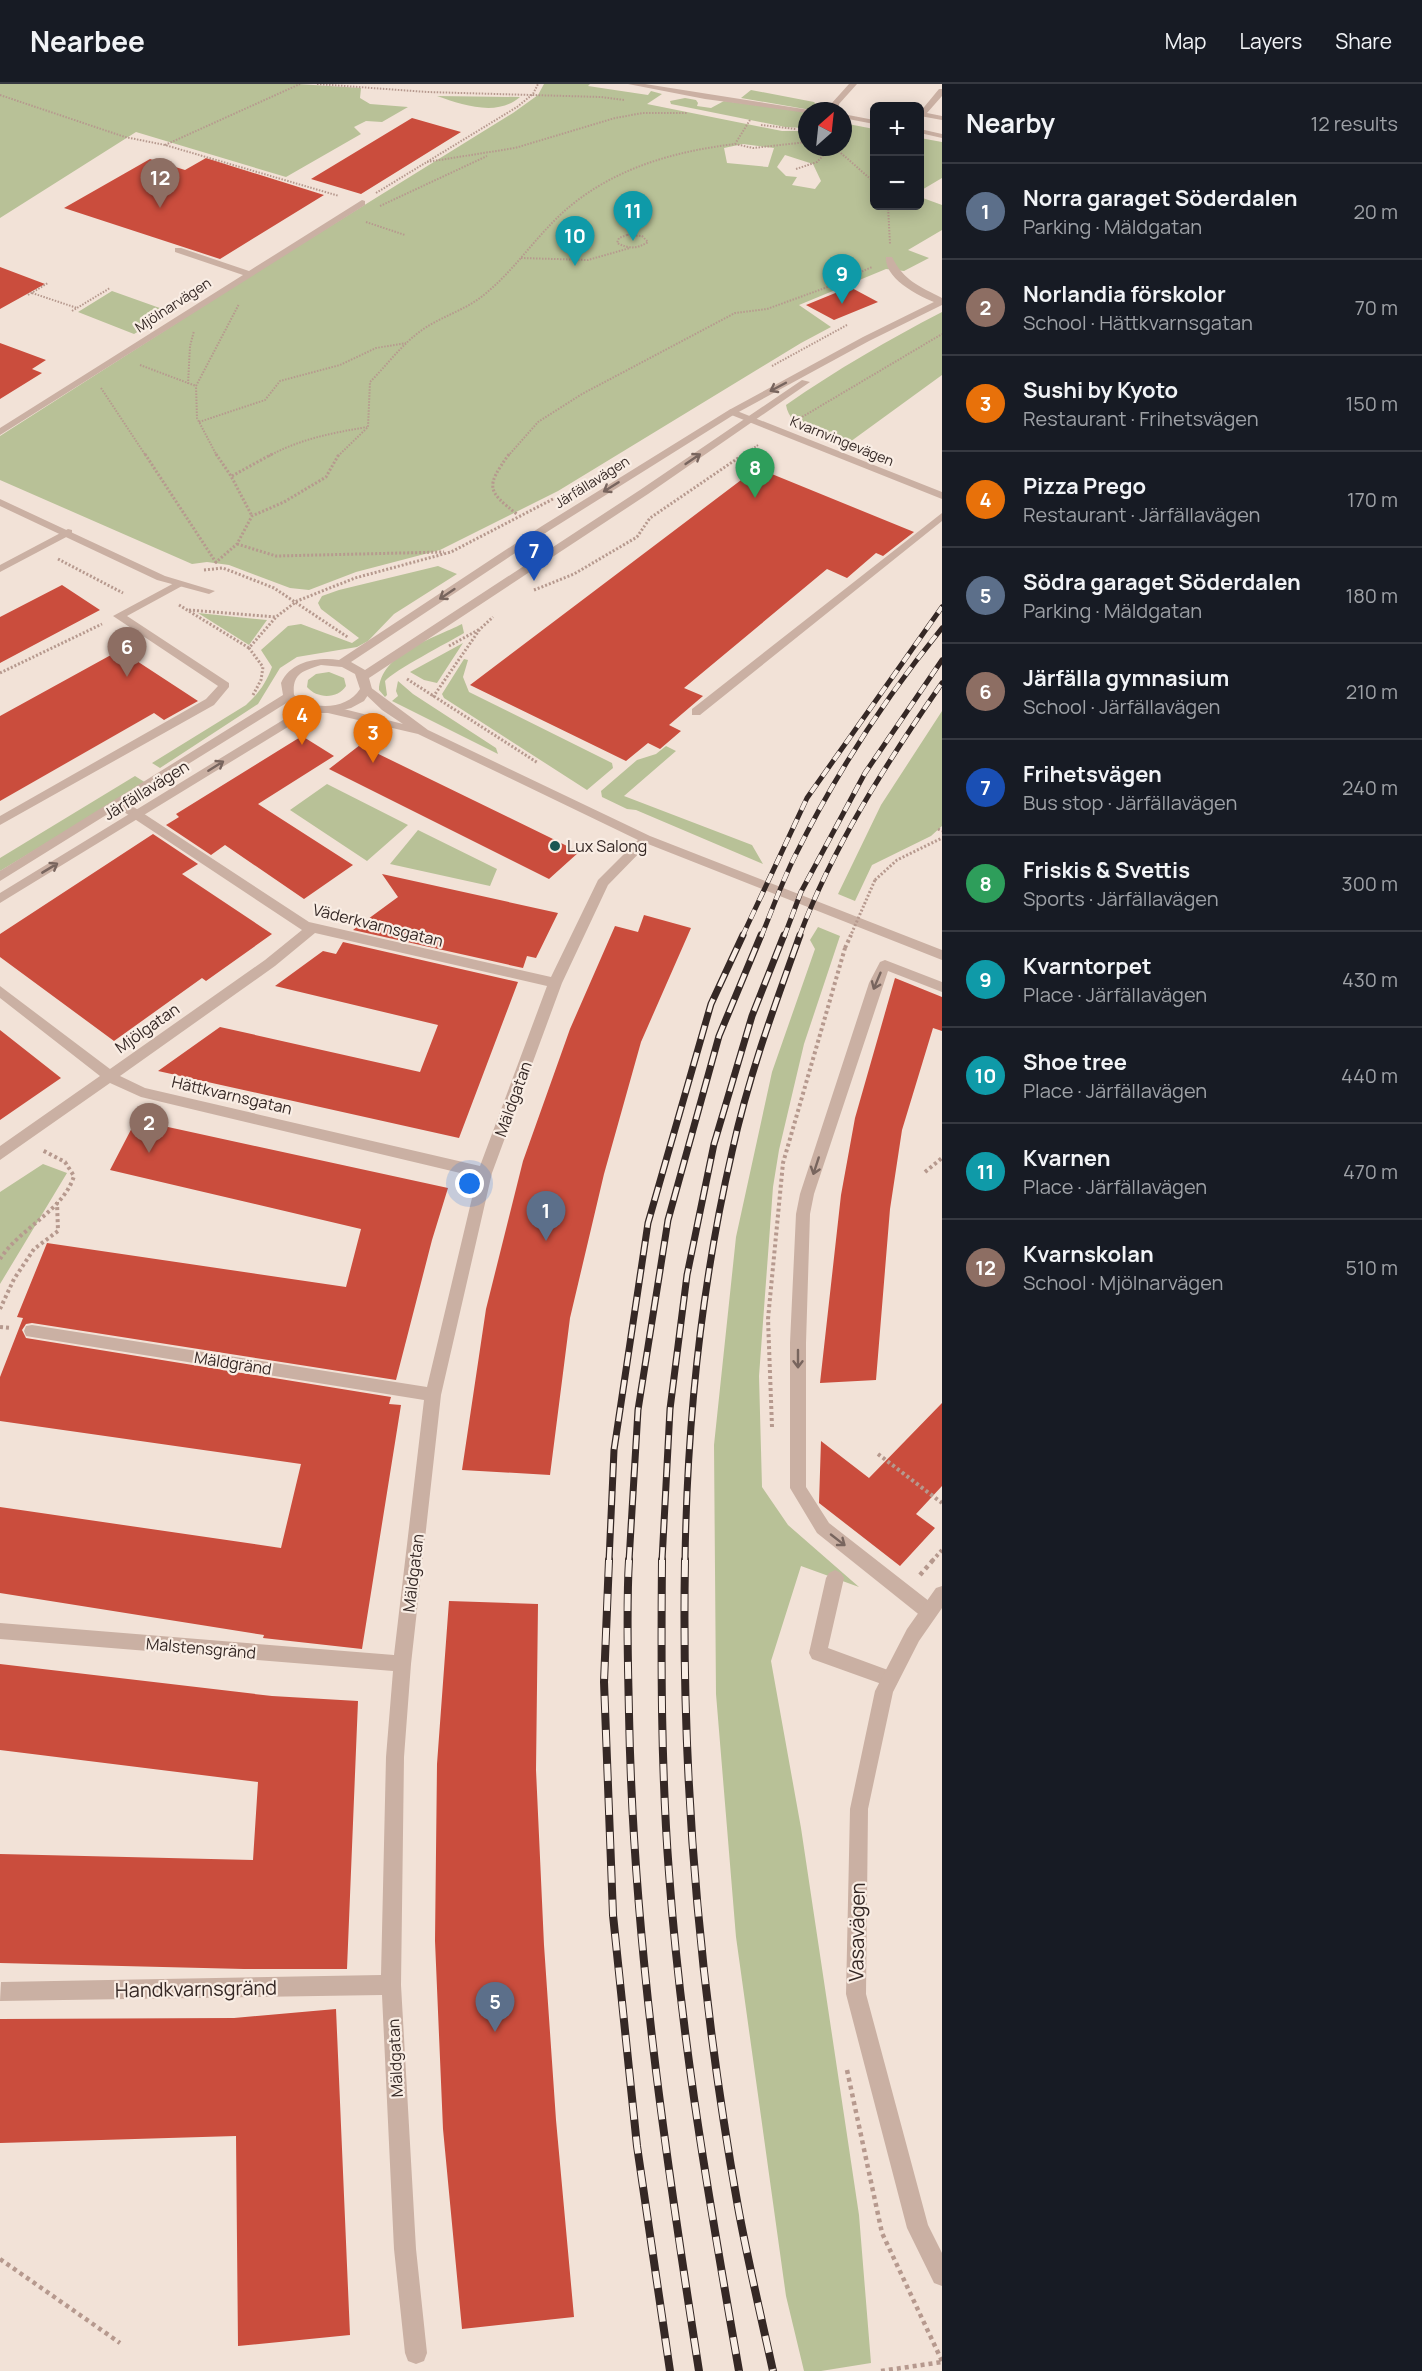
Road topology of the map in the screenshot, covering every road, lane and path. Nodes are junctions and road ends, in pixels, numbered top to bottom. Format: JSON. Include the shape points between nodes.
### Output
{"nodes":[{"id":1,"x":300,"y":84,"type":"edge"},
{"id":2,"x":316,"y":84,"type":"edge"},
{"id":3,"x":538,"y":84,"type":"edge"},
{"id":4,"x":632,"y":84,"type":"edge"},
{"id":5,"x":853,"y":84,"type":"edge"},
{"id":6,"x":942,"y":91,"type":"edge"},
{"id":7,"x":533,"y":94,"type":"junction"},
{"id":8,"x":0,"y":95,"type":"edge"},
{"id":9,"x":624,"y":99,"type":"dead end"},
{"id":10,"x":837,"y":102,"type":"edge"},
{"id":11,"x":763,"y":103,"type":"junction"},
{"id":12,"x":679,"y":109,"type":"dead end"},
{"id":13,"x":798,"y":109,"type":"edge"},
{"id":14,"x":852,"y":118,"type":"edge"},
{"id":15,"x":942,"y":118,"type":"edge"},
{"id":16,"x":870,"y":121,"type":"edge"},
{"id":17,"x":760,"y":124,"type":"dead end"},
{"id":18,"x":798,"y":129,"type":"edge"},
{"id":19,"x":924,"y":132,"type":"edge"},
{"id":20,"x":942,"y":136,"type":"edge"},
{"id":21,"x":798,"y":143,"type":"edge"},
{"id":22,"x":735,"y":144,"type":"junction"},
{"id":23,"x":165,"y":145,"type":"junction"},
{"id":24,"x":823,"y":156,"type":"edge"},
{"id":25,"x":843,"y":156,"type":"edge"},
{"id":26,"x":424,"y":162,"type":"junction"},
{"id":27,"x":795,"y":169,"type":"dead end"},
{"id":28,"x":870,"y":179,"type":"edge"},
{"id":29,"x":362,"y":202,"type":"junction"},
{"id":30,"x":888,"y":210,"type":"edge"},
{"id":31,"x":347,"y":212,"type":"junction"},
{"id":32,"x":405,"y":235,"type":"dead end"},
{"id":33,"x":630,"y":248,"type":"junction"},
{"id":34,"x":178,"y":250,"type":"dead end"},
{"id":35,"x":520,"y":258,"type":"junction"},
{"id":36,"x":889,"y":259,"type":"junction"},
{"id":37,"x":247,"y":276,"type":"junction"},
{"id":38,"x":48,"y":283,"type":"dead end"},
{"id":39,"x":110,"y":288,"type":"dead end"},
{"id":40,"x":32,"y":293,"type":"junction"},
{"id":41,"x":28,"y":295,"type":"dead end"},
{"id":42,"x":210,"y":299,"type":"junction"},
{"id":43,"x":942,"y":302,"type":"edge"},
{"id":44,"x":77,"y":308,"type":"junction"},
{"id":45,"x":72,"y":311,"type":"dead end"},
{"id":46,"x":853,"y":322,"type":"dead end"},
{"id":47,"x":942,"y":334,"type":"edge"},
{"id":48,"x":866,"y":339,"type":"junction"},
{"id":49,"x":406,"y":343,"type":"dead end"},
{"id":50,"x":120,"y":357,"type":"junction"},
{"id":51,"x":766,"y":370,"type":"dead end"},
{"id":52,"x":92,"y":375,"type":"junction"},
{"id":53,"x":188,"y":384,"type":"junction"},
{"id":54,"x":196,"y":386,"type":"junction"},
{"id":55,"x":732,"y":412,"type":"junction"},
{"id":56,"x":751,"y":420,"type":"junction"},
{"id":57,"x":199,"y":422,"type":"junction"},
{"id":58,"x":368,"y":427,"type":"junction"},
{"id":59,"x":779,"y":431,"type":"junction"},
{"id":60,"x":0,"y":432,"type":"edge"},
{"id":61,"x":730,"y":434,"type":"junction"},
{"id":62,"x":758,"y":446,"type":"junction"},
{"id":63,"x":231,"y":476,"type":"junction"},
{"id":64,"x":942,"y":496,"type":"edge"},
{"id":65,"x":557,"y":497,"type":"dead end"},
{"id":66,"x":0,"y":501,"type":"edge"},
{"id":67,"x":519,"y":515,"type":"junction"},
{"id":68,"x":252,"y":516,"type":"junction"},
{"id":69,"x":942,"y":516,"type":"edge"},
{"id":70,"x":68,"y":532,"type":"junction"},
{"id":71,"x":237,"y":544,"type":"junction"},
{"id":72,"x":38,"y":549,"type":"junction"},
{"id":73,"x":451,"y":552,"type":"junction"},
{"id":74,"x":215,"y":564,"type":"junction"},
{"id":75,"x":223,"y":568,"type":"junction"},
{"id":76,"x":0,"y":569,"type":"edge"},
{"id":77,"x":201,"y":570,"type":"dead end"},
{"id":78,"x":178,"y":584,"type":"junction"},
{"id":79,"x":534,"y":590,"type":"dead end"},
{"id":80,"x":209,"y":591,"type":"dead end"},
{"id":81,"x":297,"y":601,"type":"junction"},
{"id":82,"x":142,"y":603,"type":"junction"},
{"id":83,"x":188,"y":610,"type":"dead end"},
{"id":84,"x":497,"y":614,"type":"dead end"},
{"id":85,"x":119,"y":616,"type":"junction"},
{"id":86,"x":276,"y":617,"type":"dead end"},
{"id":87,"x":353,"y":641,"type":"dead end"},
{"id":88,"x":342,"y":663,"type":"junction"},
{"id":89,"x":0,"y":673,"type":"edge"},
{"id":90,"x":407,"y":679,"type":"dead end"},
{"id":91,"x":365,"y":682,"type":"junction"},
{"id":92,"x":289,"y":696,"type":"junction"},
{"id":93,"x":433,"y":697,"type":"junction"},
{"id":94,"x":311,"y":710,"type":"junction"},
{"id":95,"x":332,"y":710,"type":"junction"},
{"id":96,"x":696,"y":712,"type":"dead end"},
{"id":97,"x":424,"y":733,"type":"junction"},
{"id":98,"x":541,"y":765,"type":"dead end"},
{"id":99,"x":119,"y":803,"type":"junction"},
{"id":100,"x":137,"y":815,"type":"junction"},
{"id":101,"x":0,"y":821,"type":"edge"},
{"id":102,"x":942,"y":838,"type":"edge"},
{"id":103,"x":646,"y":839,"type":"junction"},
{"id":104,"x":0,"y":877,"type":"edge"},
{"id":105,"x":875,"y":880,"type":"joint"},
{"id":106,"x":0,"y":899,"type":"edge"},
{"id":107,"x":855,"y":909,"type":"dead end"},
{"id":108,"x":866,"y":914,"type":"dead end"},
{"id":109,"x":312,"y":928,"type":"junction"},
{"id":110,"x":845,"y":948,"type":"joint"},
{"id":111,"x":942,"y":955,"type":"edge"},
{"id":112,"x":842,"y":963,"type":"dead end"},
{"id":113,"x":555,"y":983,"type":"junction"},
{"id":114,"x":942,"y":987,"type":"edge"},
{"id":115,"x":0,"y":991,"type":"edge"},
{"id":116,"x":110,"y":1077,"type":"junction"},
{"id":117,"x":41,"y":1150,"type":"dead end"},
{"id":118,"x":0,"y":1154,"type":"edge"},
{"id":119,"x":942,"y":1158,"type":"edge"},
{"id":120,"x":926,"y":1172,"type":"dead end"},
{"id":121,"x":485,"y":1173,"type":"junction"},
{"id":122,"x":57,"y":1202,"type":"junction"},
{"id":123,"x":0,"y":1259,"type":"edge"},
{"id":124,"x":0,"y":1309,"type":"edge"},
{"id":125,"x":32,"y":1331,"type":"dead end"},
{"id":126,"x":433,"y":1395,"type":"junction"},
{"id":127,"x":878,"y":1454,"type":"dead end"},
{"id":128,"x":942,"y":1503,"type":"edge"},
{"id":129,"x":835,"y":1578,"type":"dead end"},
{"id":130,"x":942,"y":1594,"type":"edge"},
{"id":131,"x":927,"y":1611,"type":"junction"},
{"id":132,"x":0,"y":1631,"type":"edge"},
{"id":133,"x":402,"y":1664,"type":"junction"},
{"id":134,"x":890,"y":1679,"type":"junction"},
{"id":135,"x":391,"y":1985,"type":"junction"},
{"id":136,"x":1,"y":1992,"type":"edge"},
{"id":137,"x":0,"y":2259,"type":"edge"},
{"id":138,"x":942,"y":2275,"type":"edge"},
{"id":139,"x":120,"y":2343,"type":"dead end"},
{"id":140,"x":416,"y":2353,"type":"dead end"},
{"id":141,"x":942,"y":2362,"type":"edge"},
{"id":142,"x":880,"y":2371,"type":"edge"}],
"edges":[{"from":1,"to":23,"type":"path"},
{"from":2,"to":7,"type":"path"},
{"from":3,"to":7,"type":"path"},
{"from":4,"to":11,"type":"street","via":[[705,98]]},
{"from":5,"to":10,"type":"street"},
{"from":6,"to":15,"type":"street","via":[[922,114]]},
{"from":7,"to":9,"type":"path"},
{"from":7,"to":26,"type":"path"},
{"from":8,"to":23,"type":"path","via":[[125,137]]},
{"from":11,"to":13,"type":"street"},
{"from":11,"to":22,"type":"path"},
{"from":12,"to":26,"type":"path","via":[[690,112],[615,118],[515,148]]},
{"from":14,"to":16,"type":"street"},
{"from":17,"to":18,"type":"path"},
{"from":19,"to":20,"type":"street"},
{"from":21,"to":22,"type":"path","via":[[753,148]]},
{"from":22,"to":35,"type":"path","via":[[696,149],[648,163],[613,179],[578,199]]},
{"from":23,"to":29,"type":"path"},
{"from":24,"to":27,"type":"path"},
{"from":25,"to":28,"type":"path"},
{"from":26,"to":29,"type":"path"},
{"from":29,"to":31,"type":"street","name":"Mjölnarvägen"},
{"from":30,"to":36,"type":"path"},
{"from":31,"to":32,"type":"path"},
{"from":31,"to":37,"type":"street","name":"Mjölnarvägen"},
{"from":33,"to":33,"type":"path","via":[[642,247],[648,242],[632,234],[618,238],[619,245]]},
{"from":33,"to":35,"type":"path","via":[[588,260]]},
{"from":34,"to":37,"type":"street"},
{"from":35,"to":58,"type":"path","via":[[484,295],[421,331],[370,382]]},
{"from":36,"to":43,"type":"street","via":[[898,276]]},
{"from":36,"to":67,"type":"path","via":[[767,309],[735,313],[537,422],[492,479],[499,500]]},
{"from":37,"to":42,"type":"street","name":"Mjölnarvägen"},
{"from":37,"to":54,"type":"path","via":[[243,295]]},
{"from":38,"to":40,"type":"path"},
{"from":39,"to":44,"type":"path"},
{"from":40,"to":41,"type":"path"},
{"from":40,"to":44,"type":"path"},
{"from":42,"to":50,"type":"street","name":"Mjölnarvägen"},
{"from":42,"to":53,"type":"path","via":[[192,334]]},
{"from":43,"to":48,"type":"street","name":"Järfällavägen"},
{"from":44,"to":45,"type":"path"},
{"from":46,"to":51,"type":"path"},
{"from":47,"to":59,"type":"path"},
{"from":48,"to":55,"type":"street","name":"Järfällavägen","one_way":true},
{"from":48,"to":56,"type":"street","name":"Järfällavägen"},
{"from":49,"to":57,"type":"path","via":[[376,348],[340,365],[280,381],[265,400]]},
{"from":50,"to":52,"type":"street","name":"Mjölnarvägen"},
{"from":50,"to":53,"type":"path"},
{"from":52,"to":60,"type":"street","name":"Mjölnarvägen"},
{"from":52,"to":74,"type":"path"},
{"from":53,"to":54,"type":"path"},
{"from":54,"to":57,"type":"path"},
{"from":55,"to":56,"type":"street","name":"Kvarnvingevägen"},
{"from":55,"to":88,"type":"street","name":"Järfällavägen","one_way":true,"via":[[546,528]]},
{"from":56,"to":59,"type":"street","name":"Kvarnvingevägen"},
{"from":56,"to":61,"type":"street","name":"Järfällavägen"},
{"from":57,"to":63,"type":"path"},
{"from":58,"to":63,"type":"path","via":[[289,445]]},
{"from":58,"to":68,"type":"path","via":[[339,454],[326,477]]},
{"from":59,"to":62,"type":"path"},
{"from":59,"to":64,"type":"street","name":"Kvarnvingevägen"},
{"from":61,"to":62,"type":"path"},
{"from":91,"to":61,"type":"street","name":"Järfällavägen","one_way":true},
{"from":62,"to":79,"type":"path","via":[[650,518],[637,537],[574,574]]},
{"from":63,"to":68,"type":"path"},
{"from":65,"to":67,"type":"path"},
{"from":66,"to":70,"type":"street"},
{"from":67,"to":73,"type":"path"},
{"from":68,"to":71,"type":"path"},
{"from":69,"to":96,"type":"street"},
{"from":70,"to":72,"type":"street"},
{"from":70,"to":78,"type":"street"},
{"from":71,"to":73,"type":"path","via":[[276,556]]},
{"from":71,"to":74,"type":"path"},
{"from":72,"to":76,"type":"street"},
{"from":72,"to":82,"type":"path"},
{"from":73,"to":81,"type":"path","via":[[355,578]]},
{"from":74,"to":75,"type":"path"},
{"from":75,"to":77,"type":"path"},
{"from":75,"to":81,"type":"path"},
{"from":78,"to":80,"type":"street"},
{"from":78,"to":82,"type":"street"},
{"from":81,"to":87,"type":"path"},
{"from":82,"to":85,"type":"street"},
{"from":83,"to":86,"type":"path"},
{"from":84,"to":93,"type":"path","via":[[480,629]]},
{"from":85,"to":89,"type":"path"},
{"from":85,"to":101,"type":"street","via":[[225,685],[210,702]]},
{"from":88,"to":91,"type":"street","via":[[355,668]]},
{"from":88,"to":92,"type":"street","via":[[321,662],[298,670],[287,682]]},
{"from":90,"to":93,"type":"path"},
{"from":91,"to":95,"type":"street","via":[[362,696],[354,703]]},
{"from":91,"to":97,"type":"street","via":[[386,707]]},
{"from":92,"to":94,"type":"street"},
{"from":92,"to":99,"type":"street","name":"Järfällavägen"},
{"from":93,"to":98,"type":"path"},
{"from":94,"to":95,"type":"street"},
{"from":100,"to":94,"type":"street","name":"Järfällavägen","one_way":true},
{"from":95,"to":97,"type":"street"},
{"from":97,"to":103,"type":"street"},
{"from":99,"to":100,"type":"street","name":"Väderkvarnsgatan"},
{"from":99,"to":104,"type":"street","name":"Järfällavägen"},
{"from":106,"to":100,"type":"street","name":"Järfällavägen","one_way":true},
{"from":100,"to":109,"type":"street","name":"Väderkvarnsgatan"},
{"from":102,"to":105,"type":"path","via":[[882,869]]},
{"from":103,"to":111,"type":"street"},
{"from":103,"to":113,"type":"street","name":"Mäldgatan","via":[[603,883]]},
{"from":105,"to":110,"type":"path","bridge":true},
{"from":107,"to":108,"type":"path"},
{"from":109,"to":113,"type":"street","name":"Väderkvarnsgatan"},
{"from":109,"to":116,"type":"street","name":"Mjölgatan","via":[[270,963]]},
{"from":110,"to":112,"type":"path"},
{"from":113,"to":121,"type":"street","name":"Mäldgatan"},
{"from":114,"to":131,"type":"street","one_way":true,"via":[[885,965],[876,983],[807,1194],[798,1343],[798,1488],[823,1528]]},
{"from":115,"to":116,"type":"street","name":"Hättkvarnsgatan"},
{"from":116,"to":118,"type":"street","name":"Mjölgatan"},
{"from":116,"to":121,"type":"street","name":"Hättkvarnsgatan","via":[[141,1092]]},
{"from":117,"to":122,"type":"path","via":[[65,1162],[74,1176],[69,1192]]},
{"from":119,"to":120,"type":"path"},
{"from":121,"to":126,"type":"street","name":"Mäldgatan"},
{"from":122,"to":123,"type":"path","via":[[9,1245]]},
{"from":122,"to":124,"type":"path","via":[[58,1231],[34,1249]]},
{"from":125,"to":126,"type":"street","name":"Mäldgränd"},
{"from":126,"to":133,"type":"street","name":"Mäldgatan"},
{"from":127,"to":128,"type":"path"},
{"from":129,"to":134,"type":"street","via":[[818,1653]]},
{"from":130,"to":131,"type":"street","name":"Vasavägen"},
{"from":131,"to":134,"type":"street","name":"Vasavägen"},
{"from":132,"to":133,"type":"street","name":"Malstensgränd"},
{"from":133,"to":135,"type":"street","name":"Mäldgatan","via":[[395,1757]]},
{"from":134,"to":138,"type":"street","name":"Vasavägen","via":[[884,1691],[859,1809],[856,1994],[918,2228]]},
{"from":135,"to":136,"type":"street","name":"Handkvarnsgränd"},
{"from":135,"to":140,"type":"street","name":"Mäldgatan","via":[[405,2249]]},
{"from":137,"to":139,"type":"path"},
{"from":141,"to":142,"type":"path"}]}
